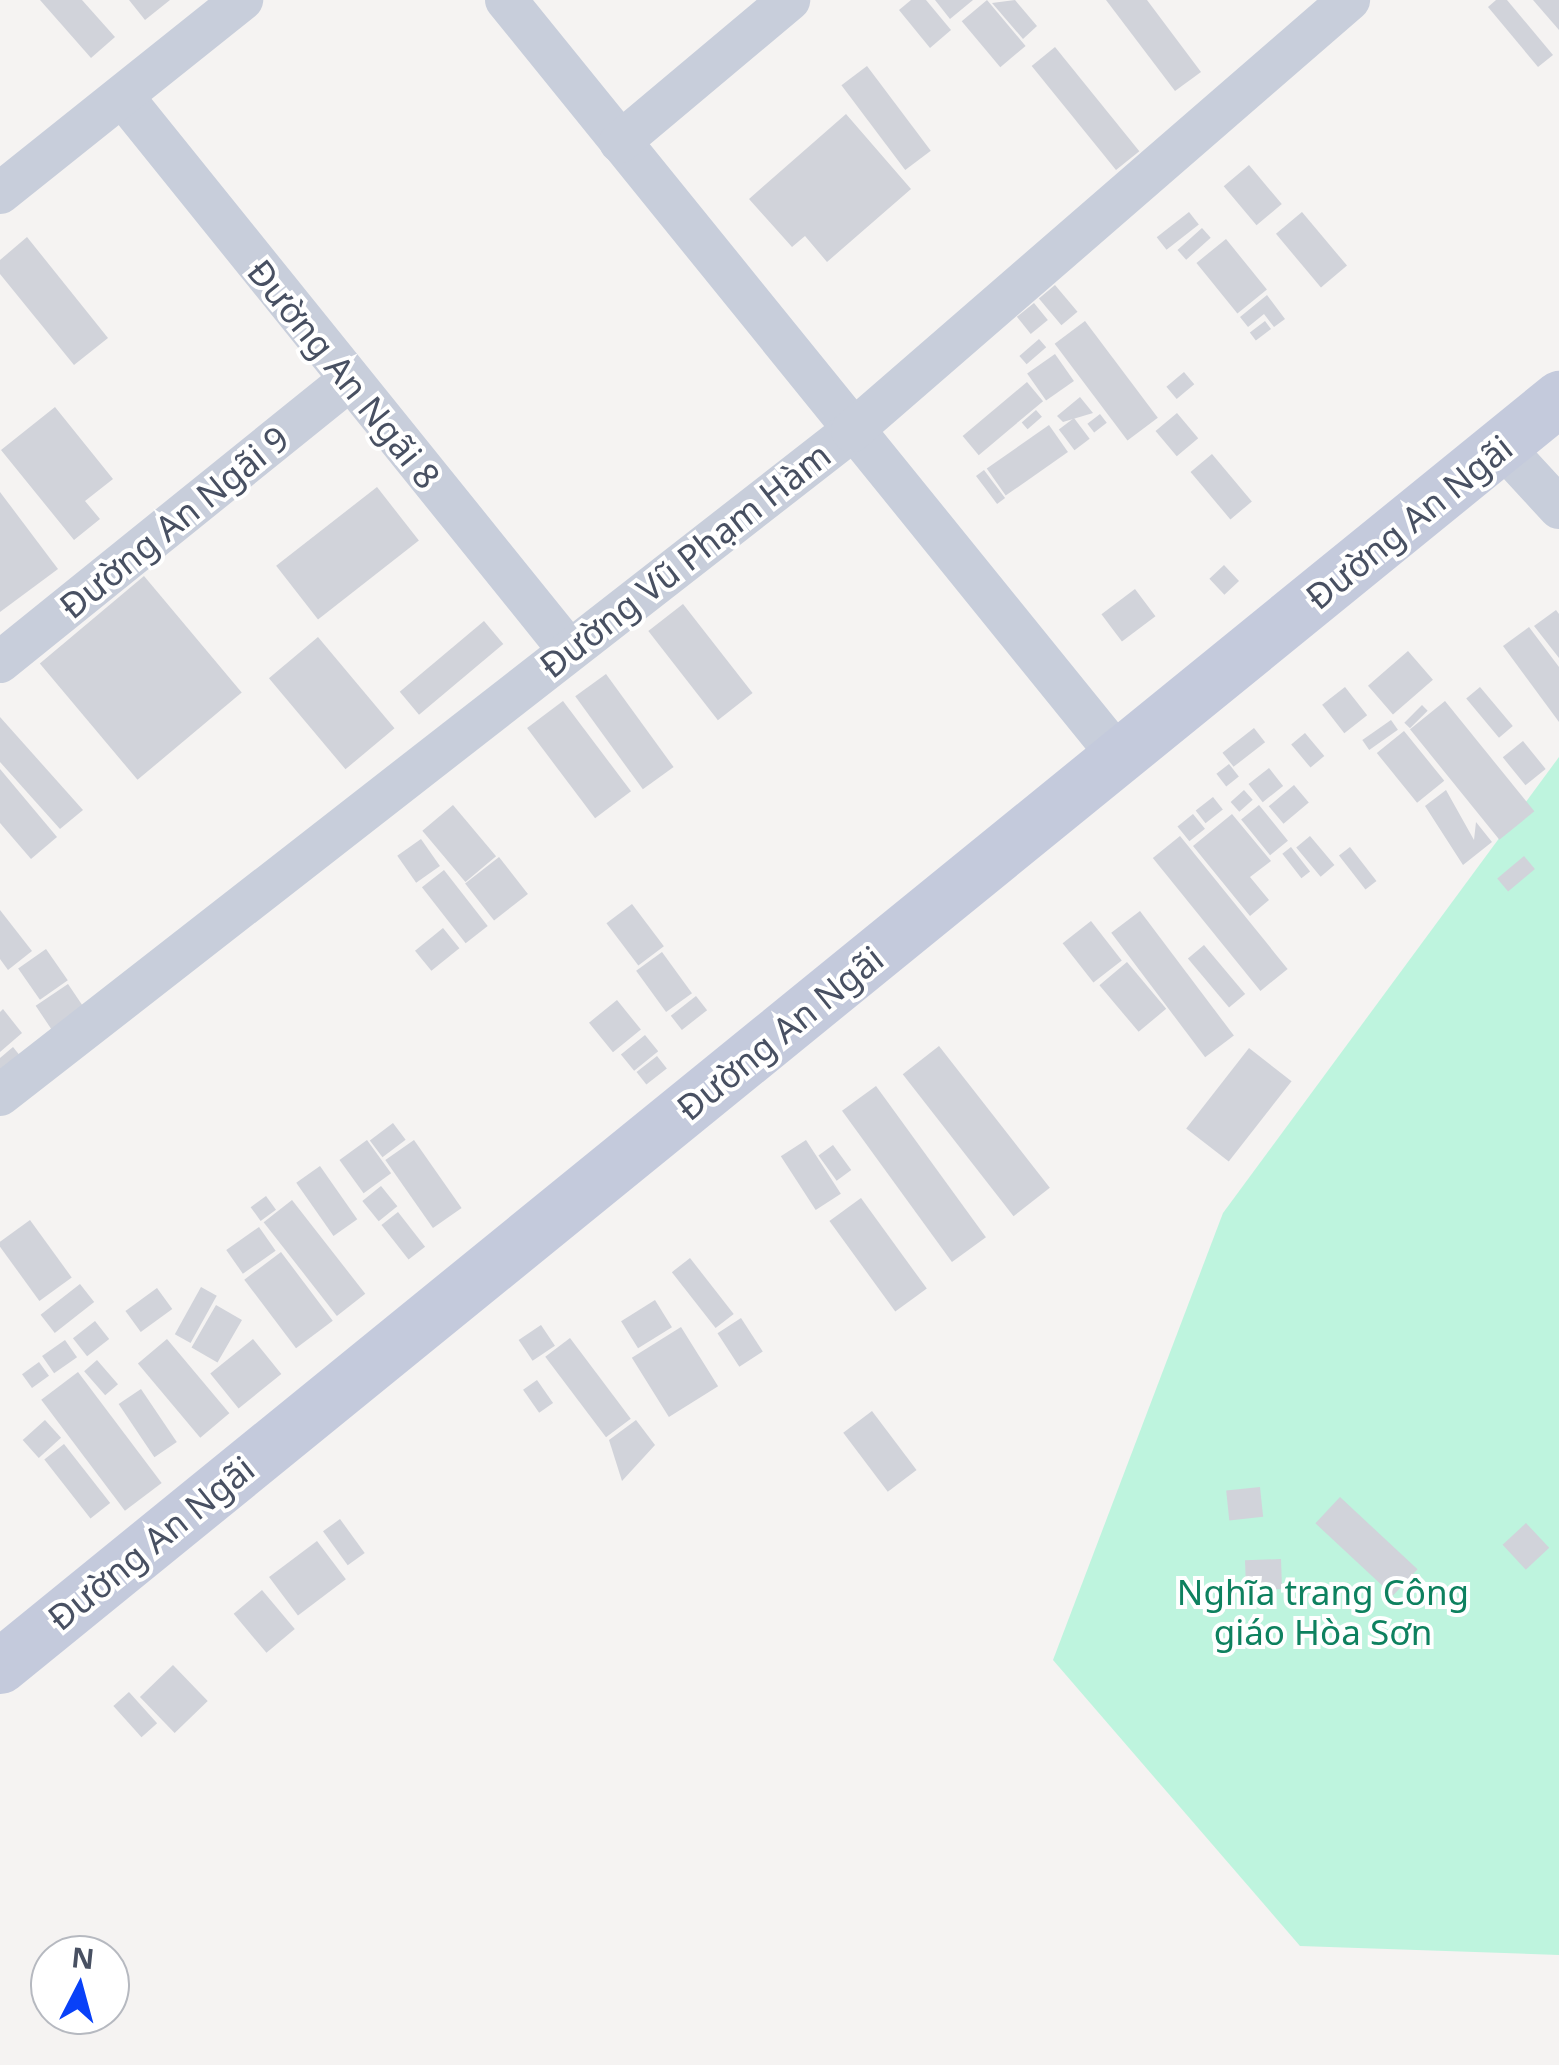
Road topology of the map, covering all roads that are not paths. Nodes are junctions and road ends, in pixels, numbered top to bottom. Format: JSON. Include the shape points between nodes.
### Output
{"nodes":[{"id":1,"x":242,"y":0,"type":"edge"},
{"id":2,"x":506,"y":0,"type":"edge"},
{"id":3,"x":790,"y":0,"type":"edge"},
{"id":4,"x":1349,"y":0,"type":"edge"},
{"id":5,"x":123,"y":97,"type":"junction"},
{"id":6,"x":620,"y":142,"type":"junction"},
{"id":7,"x":0,"y":193,"type":"edge"},
{"id":8,"x":348,"y":381,"type":"junction"},
{"id":9,"x":1559,"y":398,"type":"edge"},
{"id":10,"x":852,"y":431,"type":"junction"},
{"id":11,"x":1503,"y":447,"type":"junction"},
{"id":12,"x":1559,"y":508,"type":"edge"},
{"id":13,"x":568,"y":649,"type":"junction"},
{"id":14,"x":0,"y":662,"type":"edge"},
{"id":15,"x":1120,"y":758,"type":"junction"},
{"id":16,"x":0,"y":1096,"type":"edge"},
{"id":17,"x":0,"y":1666,"type":"edge"}],
"edges":[{"from":1,"to":5,"type":"street"},
{"from":2,"to":6,"type":"street"},
{"from":3,"to":6,"type":"street"},
{"from":4,"to":10,"type":"street","name":"Đường Vũ Phạm Hàm"},
{"from":5,"to":7,"type":"street"},
{"from":5,"to":8,"type":"street","name":"Đường An Ngãi 8"},
{"from":6,"to":10,"type":"street"},
{"from":8,"to":13,"type":"street","name":"Đường An Ngãi 8"},
{"from":8,"to":14,"type":"street","name":"Đường An Ngãi 9"},
{"from":9,"to":11,"type":"main road","name":"Đường An Ngãi"},
{"from":10,"to":13,"type":"street","name":"Đường Vũ Phạm Hàm"},
{"from":10,"to":15,"type":"street"},
{"from":11,"to":12,"type":"street"},
{"from":11,"to":15,"type":"main road","name":"Đường An Ngãi"},
{"from":13,"to":16,"type":"street","name":"Đường Vũ Phạm Hàm"},
{"from":15,"to":17,"type":"main road","name":"Đường An Ngãi"}]}
